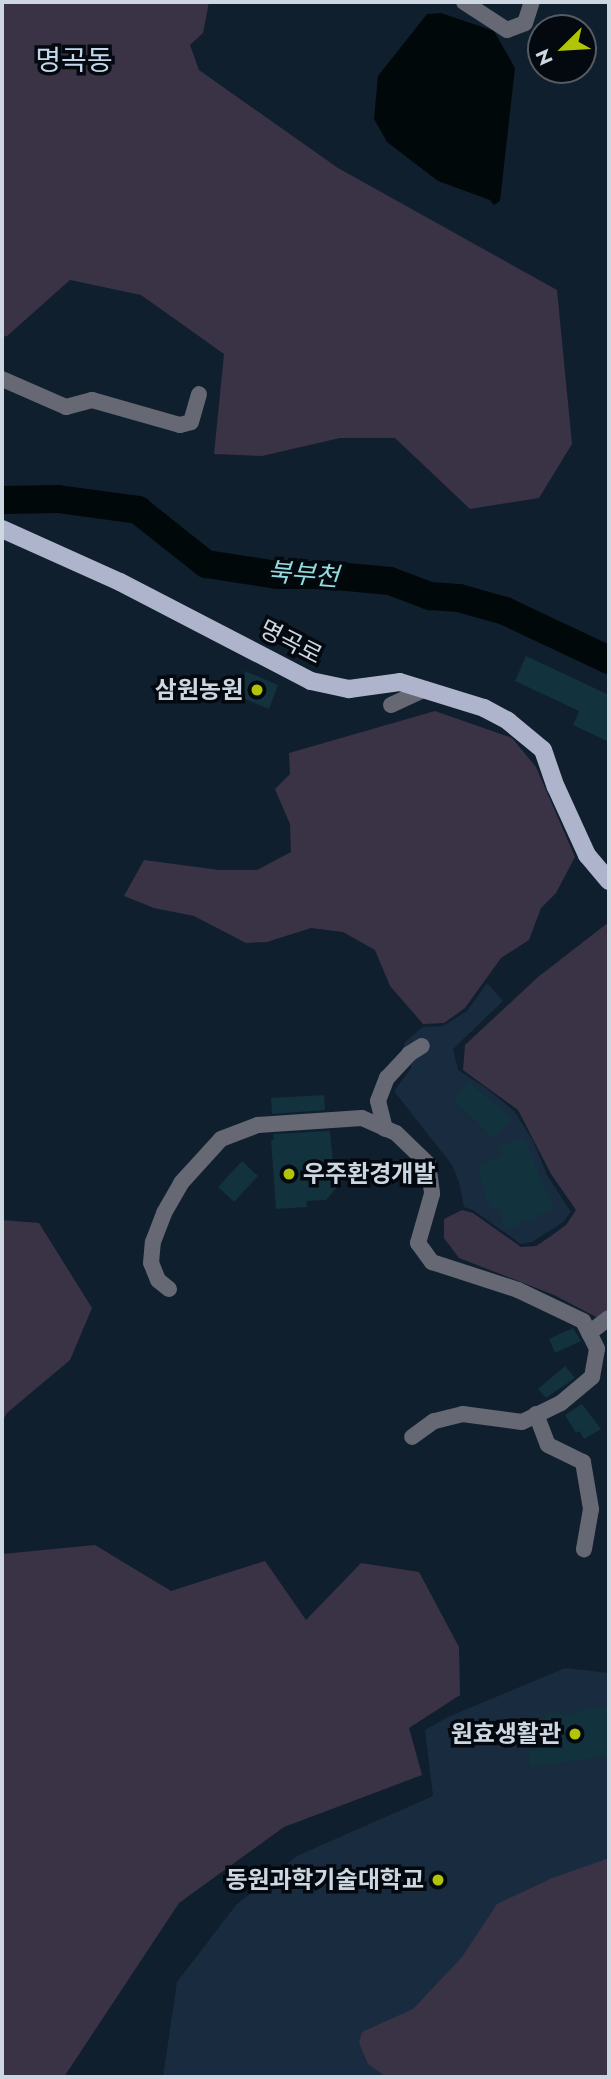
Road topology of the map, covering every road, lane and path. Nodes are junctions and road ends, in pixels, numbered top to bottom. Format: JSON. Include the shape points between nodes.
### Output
{"nodes":[{"id":1,"x":464,"y":2,"type":"edge"},
{"id":2,"x":533,"y":2,"type":"edge"},
{"id":3,"x":2,"y":379,"type":"edge"},
{"id":4,"x":199,"y":394,"type":"dead end"},
{"id":5,"x":2,"y":529,"type":"edge"},
{"id":6,"x":426,"y":689,"type":"junction"},
{"id":7,"x":391,"y":705,"type":"dead end"},
{"id":8,"x":609,"y":881,"type":"edge"},
{"id":9,"x":422,"y":1046,"type":"dead end"},
{"id":10,"x":386,"y":1129,"type":"junction"},
{"id":11,"x":169,"y":1289,"type":"dead end"},
{"id":12,"x":609,"y":1318,"type":"edge"},
{"id":13,"x":589,"y":1333,"type":"junction"},
{"id":14,"x":536,"y":1414,"type":"junction"},
{"id":15,"x":412,"y":1437,"type":"dead end"},
{"id":16,"x":584,"y":1549,"type":"dead end"}],
"edges":[{"from":1,"to":2,"type":"street","via":[[507,30],[525,23]]},
{"from":3,"to":4,"type":"street","via":[[66,407],[92,400],[180,425],[191,422]]},
{"from":5,"to":6,"type":"main road","name":"명곡로","via":[[120,582],[311,681],[349,689],[400,682]]},
{"from":6,"to":7,"type":"street"},
{"from":6,"to":8,"type":"main road","name":"명곡로","via":[[484,708],[543,750],[587,855]]},
{"from":9,"to":10,"type":"street","via":[[387,1078],[378,1101]]},
{"from":10,"to":11,"type":"street","via":[[362,1118],[258,1125],[221,1139],[181,1183],[153,1242],[151,1264]]},
{"from":10,"to":13,"type":"street","via":[[428,1164],[432,1194],[418,1243],[432,1262],[565,1311],[583,1321]]},
{"from":12,"to":13,"type":"street"},
{"from":13,"to":14,"type":"street","via":[[597,1349],[593,1377],[561,1403]]},
{"from":14,"to":15,"type":"street","via":[[522,1422],[463,1414],[434,1421]]},
{"from":14,"to":16,"type":"street","via":[[548,1445],[583,1462],[591,1509]]}]}
